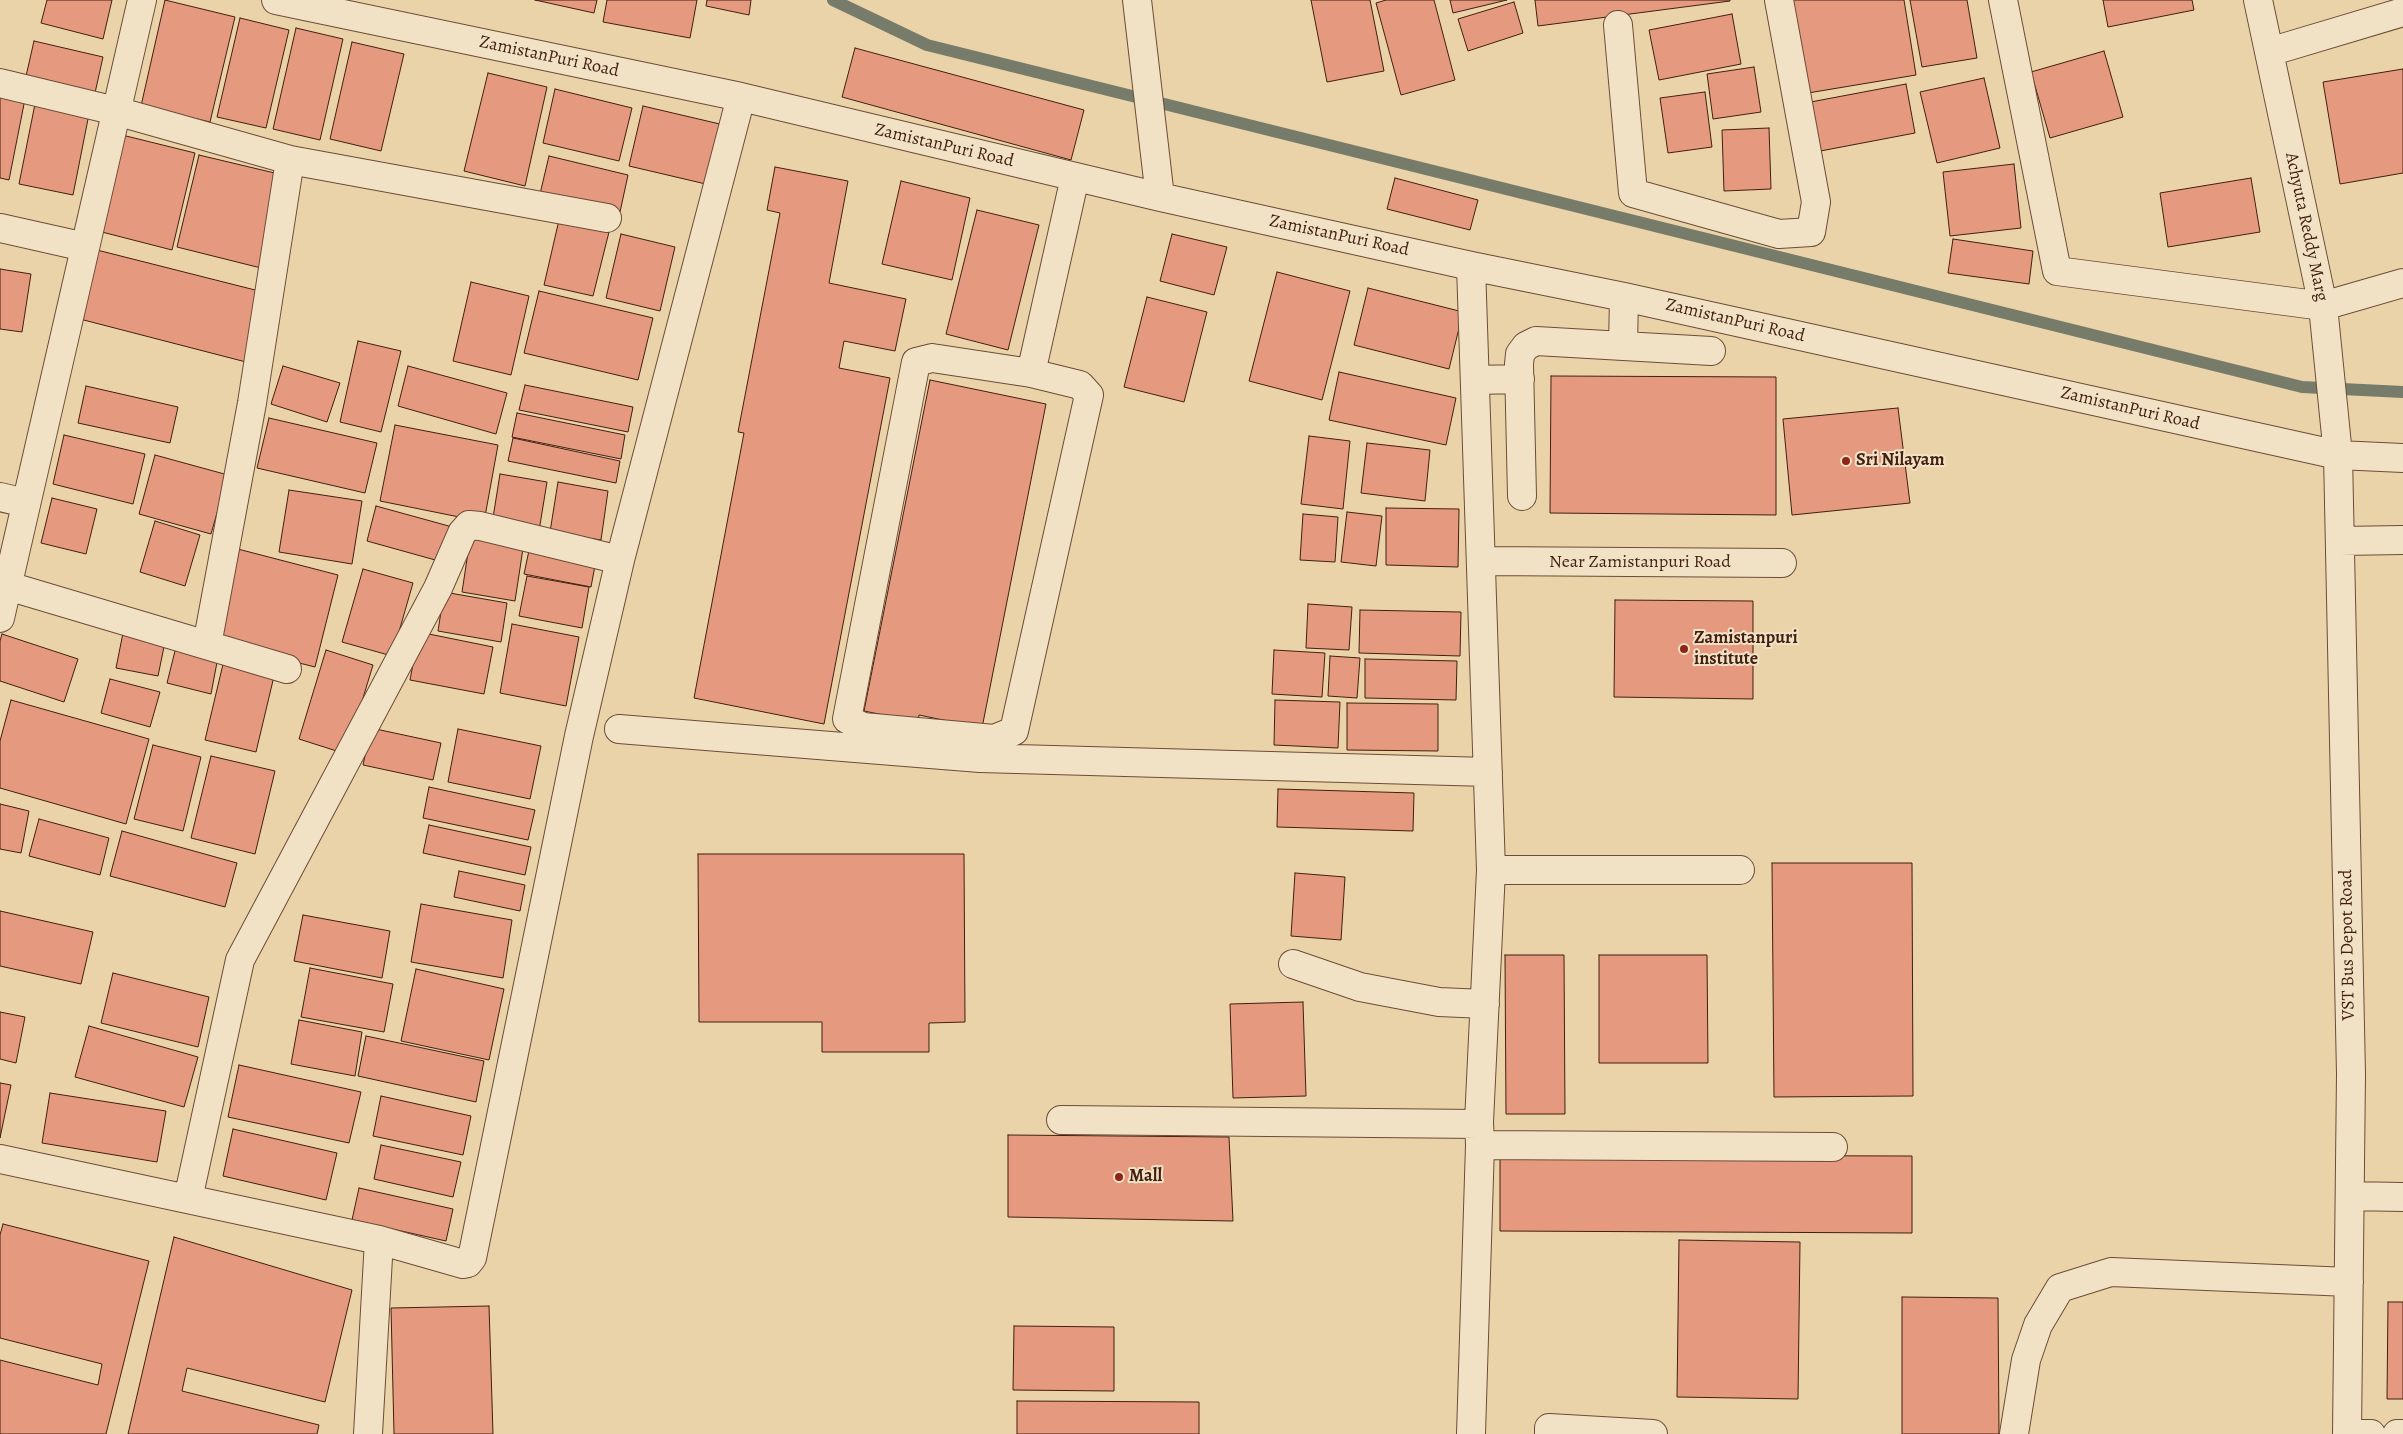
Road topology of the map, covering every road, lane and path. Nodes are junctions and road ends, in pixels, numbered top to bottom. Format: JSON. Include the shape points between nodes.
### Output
{"nodes":[{"id":1,"x":142,"y":0,"type":"edge"},
{"id":2,"x":276,"y":0,"type":"edge"},
{"id":3,"x":1137,"y":0,"type":"edge"},
{"id":4,"x":1780,"y":0,"type":"edge"},
{"id":5,"x":2002,"y":0,"type":"edge"},
{"id":6,"x":2258,"y":0,"type":"edge"},
{"id":7,"x":2403,"y":12,"type":"edge"},
{"id":8,"x":1618,"y":25,"type":"dead end"},
{"id":9,"x":2269,"y":52,"type":"junction"},
{"id":10,"x":0,"y":83,"type":"edge"},
{"id":11,"x":741,"y":97,"type":"junction"},
{"id":12,"x":116,"y":112,"type":"junction"},
{"id":13,"x":290,"y":160,"type":"junction"},
{"id":14,"x":1075,"y":177,"type":"junction"},
{"id":15,"x":1160,"y":197,"type":"junction"},
{"id":16,"x":607,"y":218,"type":"dead end"},
{"id":17,"x":0,"y":228,"type":"edge"},
{"id":18,"x":85,"y":247,"type":"junction"},
{"id":19,"x":1471,"y":266,"type":"junction"},
{"id":20,"x":2403,"y":283,"type":"edge"},
{"id":21,"x":1624,"y":296,"type":"junction"},
{"id":22,"x":2323,"y":306,"type":"junction"},
{"id":23,"x":1623,"y":346,"type":"junction"},
{"id":24,"x":1711,"y":351,"type":"dead end"},
{"id":25,"x":1031,"y":373,"type":"junction"},
{"id":26,"x":1520,"y":379,"type":"junction"},
{"id":27,"x":1475,"y":380,"type":"junction"},
{"id":28,"x":2338,"y":456,"type":"junction"},
{"id":29,"x":2403,"y":458,"type":"edge"},
{"id":30,"x":1522,"y":496,"type":"dead end"},
{"id":31,"x":13,"y":500,"type":"edge"},
{"id":32,"x":2403,"y":540,"type":"edge"},
{"id":33,"x":2340,"y":541,"type":"junction"},
{"id":34,"x":620,"y":560,"type":"junction"},
{"id":35,"x":1489,"y":562,"type":"junction"},
{"id":36,"x":1782,"y":563,"type":"dead end"},
{"id":37,"x":8,"y":586,"type":"junction"},
{"id":38,"x":0,"y":618,"type":"edge"},
{"id":39,"x":207,"y":645,"type":"junction"},
{"id":40,"x":287,"y":669,"type":"dead end"},
{"id":41,"x":619,"y":729,"type":"dead end"},
{"id":42,"x":1488,"y":772,"type":"junction"},
{"id":43,"x":1491,"y":870,"type":"junction"},
{"id":44,"x":1740,"y":870,"type":"dead end"},
{"id":45,"x":1293,"y":964,"type":"dead end"},
{"id":46,"x":1485,"y":1004,"type":"junction"},
{"id":47,"x":1060,"y":1120,"type":"dead end"},
{"id":48,"x":1480,"y":1134,"type":"junction"},
{"id":49,"x":1833,"y":1147,"type":"dead end"},
{"id":50,"x":0,"y":1159,"type":"edge"},
{"id":51,"x":2350,"y":1196,"type":"junction"},
{"id":52,"x":2403,"y":1197,"type":"edge"},
{"id":53,"x":188,"y":1199,"type":"junction"},
{"id":54,"x":379,"y":1240,"type":"junction"},
{"id":55,"x":2349,"y":1282,"type":"junction"},
{"id":56,"x":368,"y":1434,"type":"edge"},
{"id":57,"x":1471,"y":1434,"type":"edge"},
{"id":58,"x":1549,"y":1434,"type":"edge"},
{"id":59,"x":1653,"y":1434,"type":"edge"},
{"id":60,"x":2014,"y":1434,"type":"edge"},
{"id":61,"x":2347,"y":1434,"type":"edge"},
{"id":62,"x":2371,"y":1434,"type":"edge"},
{"id":63,"x":2397,"y":1434,"type":"edge"},
{"id":64,"x":2403,"y":1434,"type":"edge"}],
"edges":[{"from":1,"to":12,"type":"street"},
{"from":2,"to":11,"type":"street","name":"ZamistanPuri Road"},
{"from":3,"to":15,"type":"street"},
{"from":4,"to":8,"type":"street","via":[[1816,202],[1811,232],[1780,234],[1633,192]]},
{"from":5,"to":22,"type":"street","via":[[2057,271]]},
{"from":6,"to":9,"type":"street","name":"Achyuta Reddy Marg"},
{"from":7,"to":9,"type":"street"},
{"from":9,"to":22,"type":"street","name":"Achyuta Reddy Marg"},
{"from":10,"to":12,"type":"street"},
{"from":11,"to":14,"type":"street","name":"ZamistanPuri Road"},
{"from":11,"to":34,"type":"street"},
{"from":12,"to":13,"type":"street"},
{"from":12,"to":18,"type":"street"},
{"from":13,"to":16,"type":"street"},
{"from":13,"to":39,"type":"street","via":[[252,403]]},
{"from":14,"to":15,"type":"street","name":"ZamistanPuri Road"},
{"from":14,"to":25,"type":"street"},
{"from":15,"to":19,"type":"street","name":"ZamistanPuri Road"},
{"from":17,"to":18,"type":"street"},
{"from":18,"to":31,"type":"street"},
{"from":19,"to":21,"type":"street","name":"ZamistanPuri Road"},
{"from":19,"to":27,"type":"street"},
{"from":20,"to":22,"type":"street"},
{"from":21,"to":23,"type":"street"},
{"from":21,"to":28,"type":"street","name":"ZamistanPuri Road"},
{"from":22,"to":28,"type":"street","name":"Achyuta Reddy Marg"},
{"from":23,"to":24,"type":"street"},
{"from":23,"to":26,"type":"street","via":[[1536,341],[1520,354]]},
{"from":25,"to":25,"type":"street","via":[[1080,385],[1089,395],[1014,731],[994,739],[863,727],[847,719],[916,362],[932,358]]},
{"from":26,"to":27,"type":"street"},
{"from":26,"to":30,"type":"street"},
{"from":27,"to":35,"type":"street"},
{"from":28,"to":29,"type":"street","name":"ZamistanPuri Road"},
{"from":28,"to":33,"type":"street","name":"VST Bus Depot Road"},
{"from":31,"to":37,"type":"street"},
{"from":32,"to":33,"type":"street"},
{"from":33,"to":51,"type":"street","name":"VST Bus Depot Road","via":[[2351,1074]]},
{"from":34,"to":53,"type":"street","via":[[480,526],[469,525],[462,533],[438,588],[240,960]]},
{"from":34,"to":54,"type":"street","via":[[579,736],[472,1258],[462,1264]]},
{"from":35,"to":36,"type":"street","name":"Near Zamistanpuri Road"},
{"from":35,"to":42,"type":"street"},
{"from":37,"to":38,"type":"street"},
{"from":37,"to":39,"type":"street"},
{"from":39,"to":40,"type":"street"},
{"from":41,"to":42,"type":"street","via":[[980,758]]},
{"from":42,"to":43,"type":"street"},
{"from":43,"to":44,"type":"street"},
{"from":43,"to":46,"type":"street"},
{"from":45,"to":46,"type":"street","via":[[1360,987],[1439,1002]]},
{"from":46,"to":48,"type":"street"},
{"from":47,"to":48,"type":"street"},
{"from":48,"to":49,"type":"street"},
{"from":48,"to":57,"type":"street"},
{"from":50,"to":53,"type":"street"},
{"from":51,"to":52,"type":"street"},
{"from":51,"to":55,"type":"street","name":"VST Bus Depot Road"},
{"from":53,"to":54,"type":"street"},
{"from":54,"to":56,"type":"street"},
{"from":55,"to":60,"type":"street","via":[[2111,1272],[2060,1288],[2038,1324],[2026,1360]]},
{"from":55,"to":61,"type":"street","name":"VST Bus Depot Road"},
{"from":58,"to":59,"type":"street","via":[[1549,1428]]},
{"from":61,"to":62,"type":"street"},
{"from":63,"to":64,"type":"street"}]}
